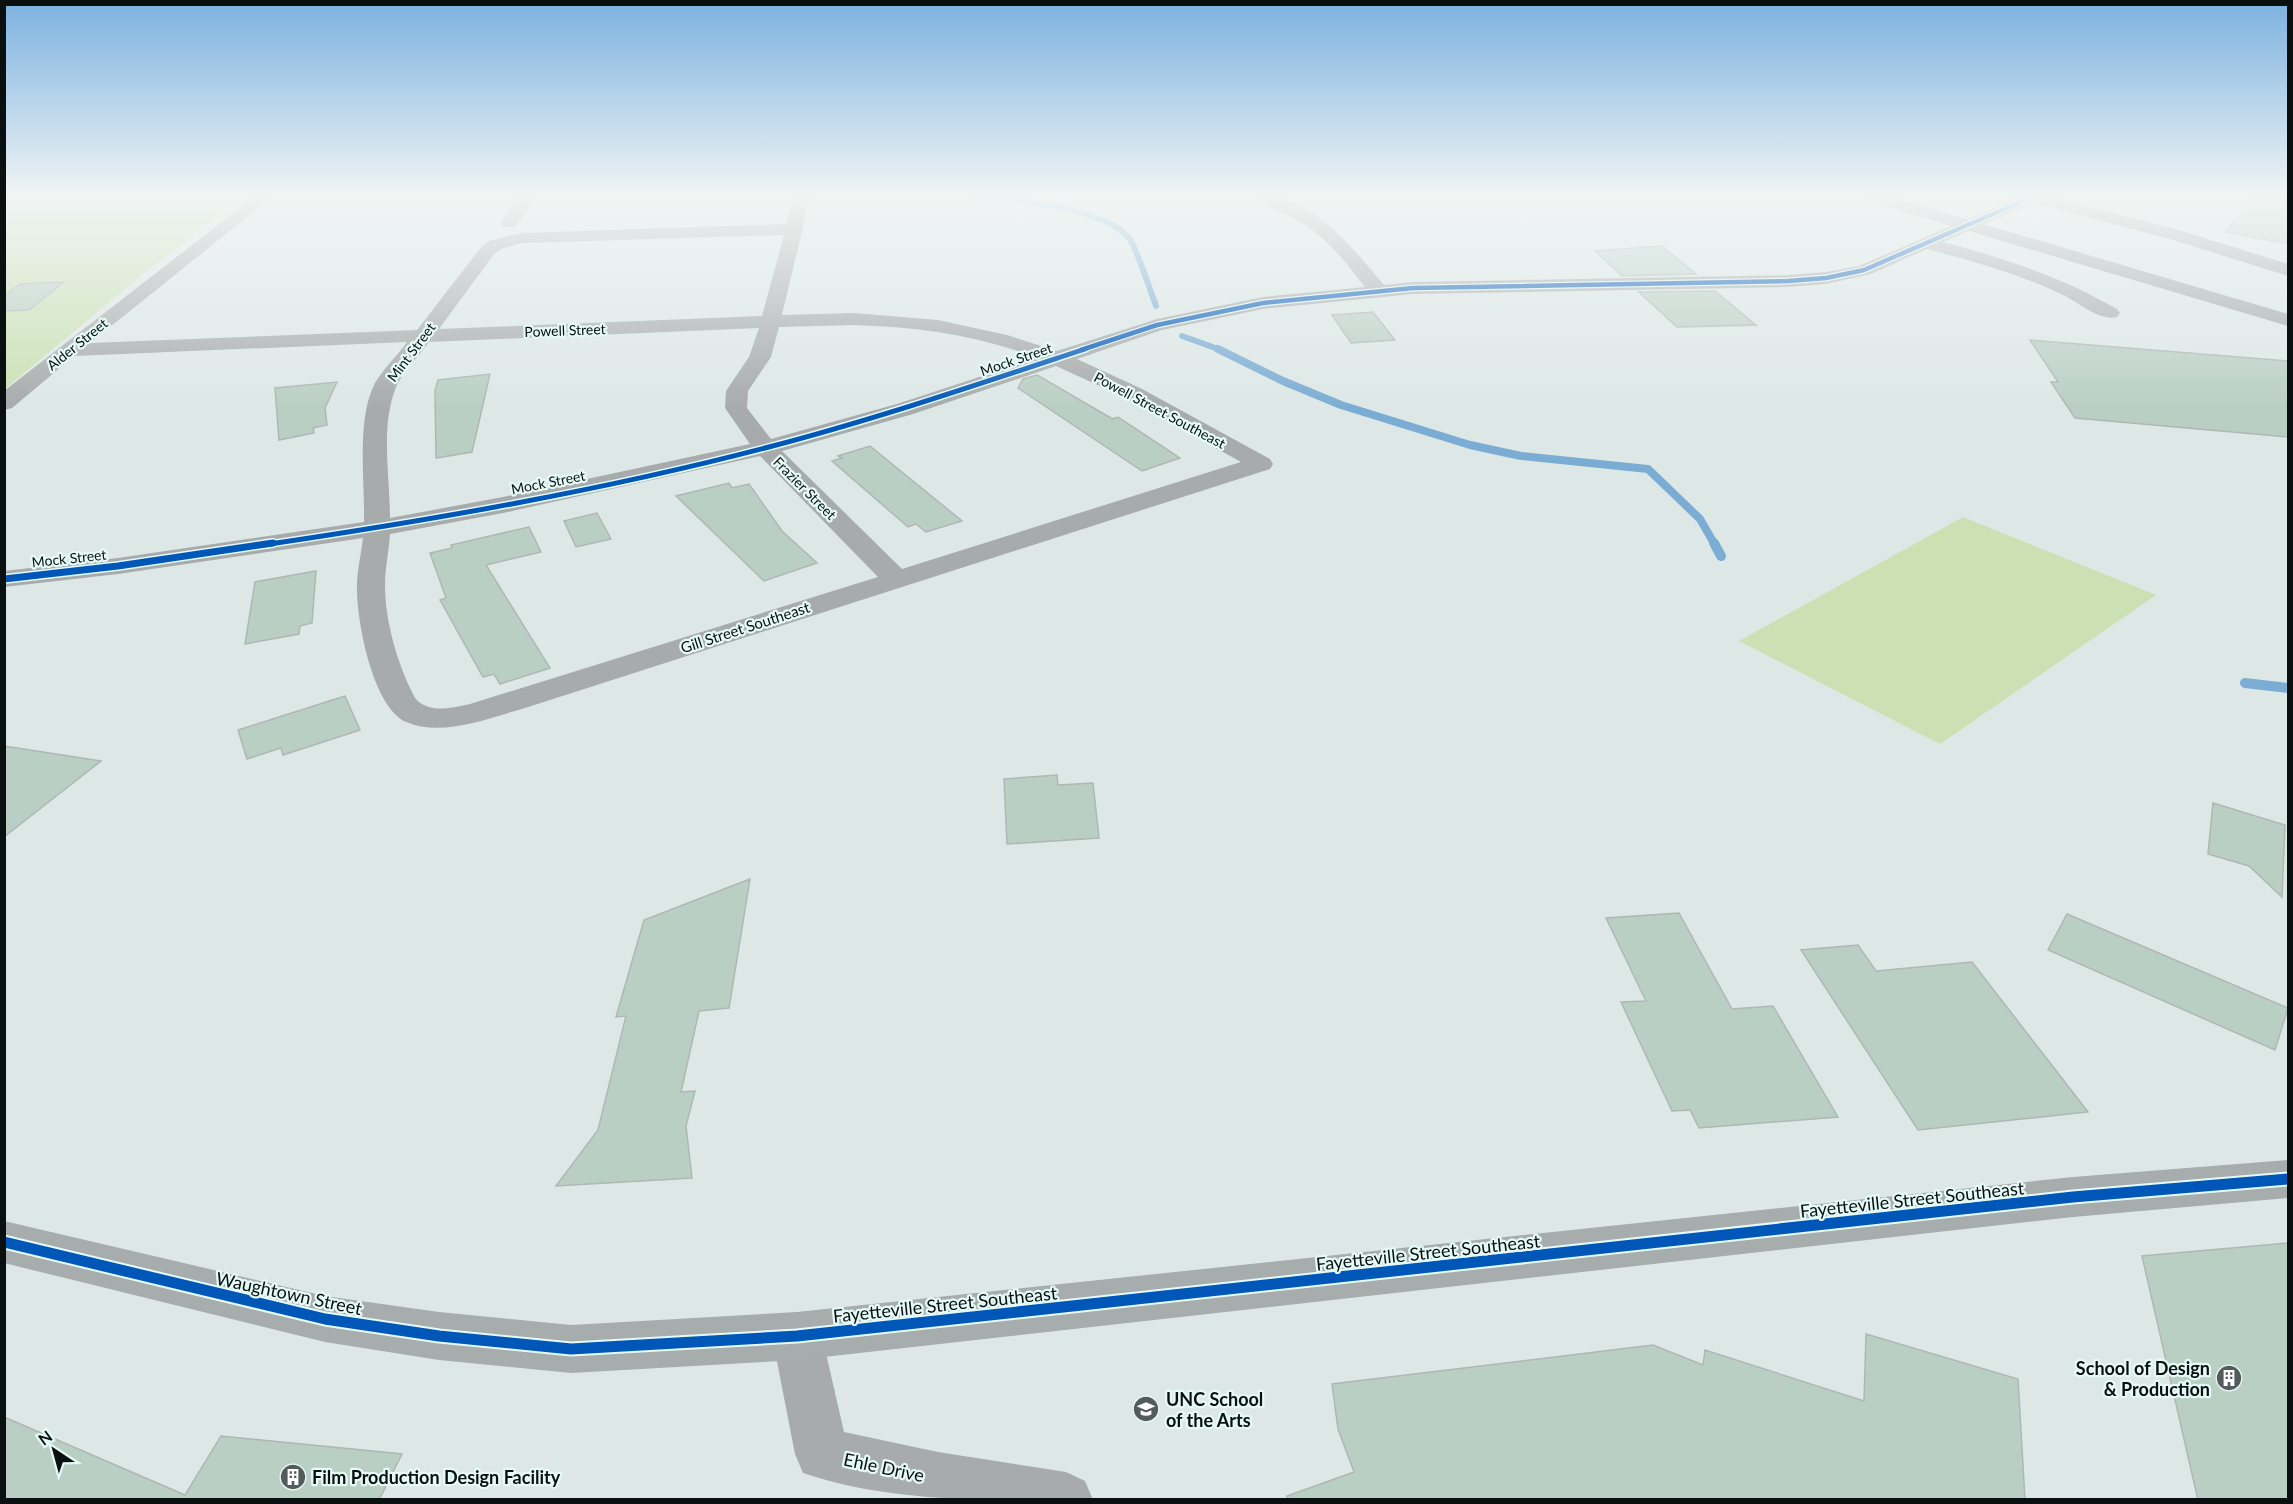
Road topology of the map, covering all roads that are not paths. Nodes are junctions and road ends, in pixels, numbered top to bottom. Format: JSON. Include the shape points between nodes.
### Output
{"nodes":[{"id":1,"x":174,"y":267,"type":"edge"},
{"id":2,"x":475,"y":267,"type":"edge"},
{"id":3,"x":786,"y":267,"type":"edge"},
{"id":4,"x":1359,"y":267,"type":"edge"},
{"id":5,"x":1871,"y":267,"type":"edge"},
{"id":6,"x":2008,"y":267,"type":"edge"},
{"id":7,"x":2125,"y":267,"type":"edge"},
{"id":8,"x":1378,"y":290,"type":"junction"},
{"id":9,"x":2110,"y":313,"type":"dead end"},
{"id":10,"x":2289,"y":320,"type":"edge"},
{"id":11,"x":772,"y":322,"type":"junction"},
{"id":12,"x":423,"y":336,"type":"junction"},
{"id":13,"x":68,"y":350,"type":"junction"},
{"id":14,"x":1057,"y":358,"type":"junction"},
{"id":15,"x":4,"y":403,"type":"edge"},
{"id":16,"x":765,"y":448,"type":"junction"},
{"id":17,"x":1262,"y":464,"type":"joint"},
{"id":18,"x":377,"y":528,"type":"junction"},
{"id":19,"x":4,"y":579,"type":"edge"},
{"id":20,"x":896,"y":579,"type":"junction"},
{"id":21,"x":2289,"y":1179,"type":"edge"},
{"id":22,"x":4,"y":1242,"type":"edge"},
{"id":23,"x":797,"y":1336,"type":"junction"},
{"id":24,"x":571,"y":1349,"type":"joint"},
{"id":25,"x":1066,"y":1500,"type":"edge"}],
"edges":[{"from":1,"to":13,"type":"street","name":"Alder Street"},
{"from":2,"to":12,"type":"street","name":"Mint Street"},
{"from":3,"to":11,"type":"street","name":"Frazier Street"},
{"from":4,"to":8,"type":"street"},
{"from":5,"to":8,"type":"street","name":"Mock Street","via":[[1808,280]]},
{"from":6,"to":9,"type":"street","via":[[2079,294]]},
{"from":7,"to":10,"type":"highway"},
{"from":8,"to":14,"type":"street","name":"Mock Street","via":[[1216,311],[1157,325]]},
{"from":11,"to":12,"type":"street","name":"Powell Street"},
{"from":11,"to":14,"type":"street","name":"Powell Street","via":[[864,319],[932,325],[998,338]]},
{"from":11,"to":16,"type":"street","name":"Frazier Street","via":[[760,357],[737,391],[736,408]]},
{"from":12,"to":13,"type":"street","name":"Powell Street"},
{"from":12,"to":18,"type":"street","name":"Mint Street","via":[[386,384],[380,400],[375,485]]},
{"from":13,"to":15,"type":"street","name":"Alder Street"},
{"from":14,"to":16,"type":"street","name":"Mock Street","via":[[905,409]]},
{"from":14,"to":17,"type":"street","name":"Powell Street Southeast","via":[[1167,411]]},
{"from":16,"to":18,"type":"street","name":"Mock Street","via":[[574,491]]},
{"from":16,"to":20,"type":"street","name":"Frazier Street"},
{"from":17,"to":20,"type":"street","name":"Gill Street Southeast"},
{"from":18,"to":19,"type":"street","name":"Mock Street"},
{"from":18,"to":20,"type":"street","name":"Gill Street Southeast","via":[[371,593],[381,647],[401,701],[409,711],[426,717],[459,716],[510,702]]},
{"from":21,"to":23,"type":"main road","name":"Fayetteville Street Southeast","via":[[2073,1197]]},
{"from":22,"to":24,"type":"main road","name":"Waughtown Street","via":[[325,1319],[439,1336]]},
{"from":23,"to":24,"type":"main road","name":"Fayetteville Street Southeast"},
{"from":23,"to":25,"type":"street","name":"Ehle Drive","via":[[822,1454],[938,1479]]}]}
